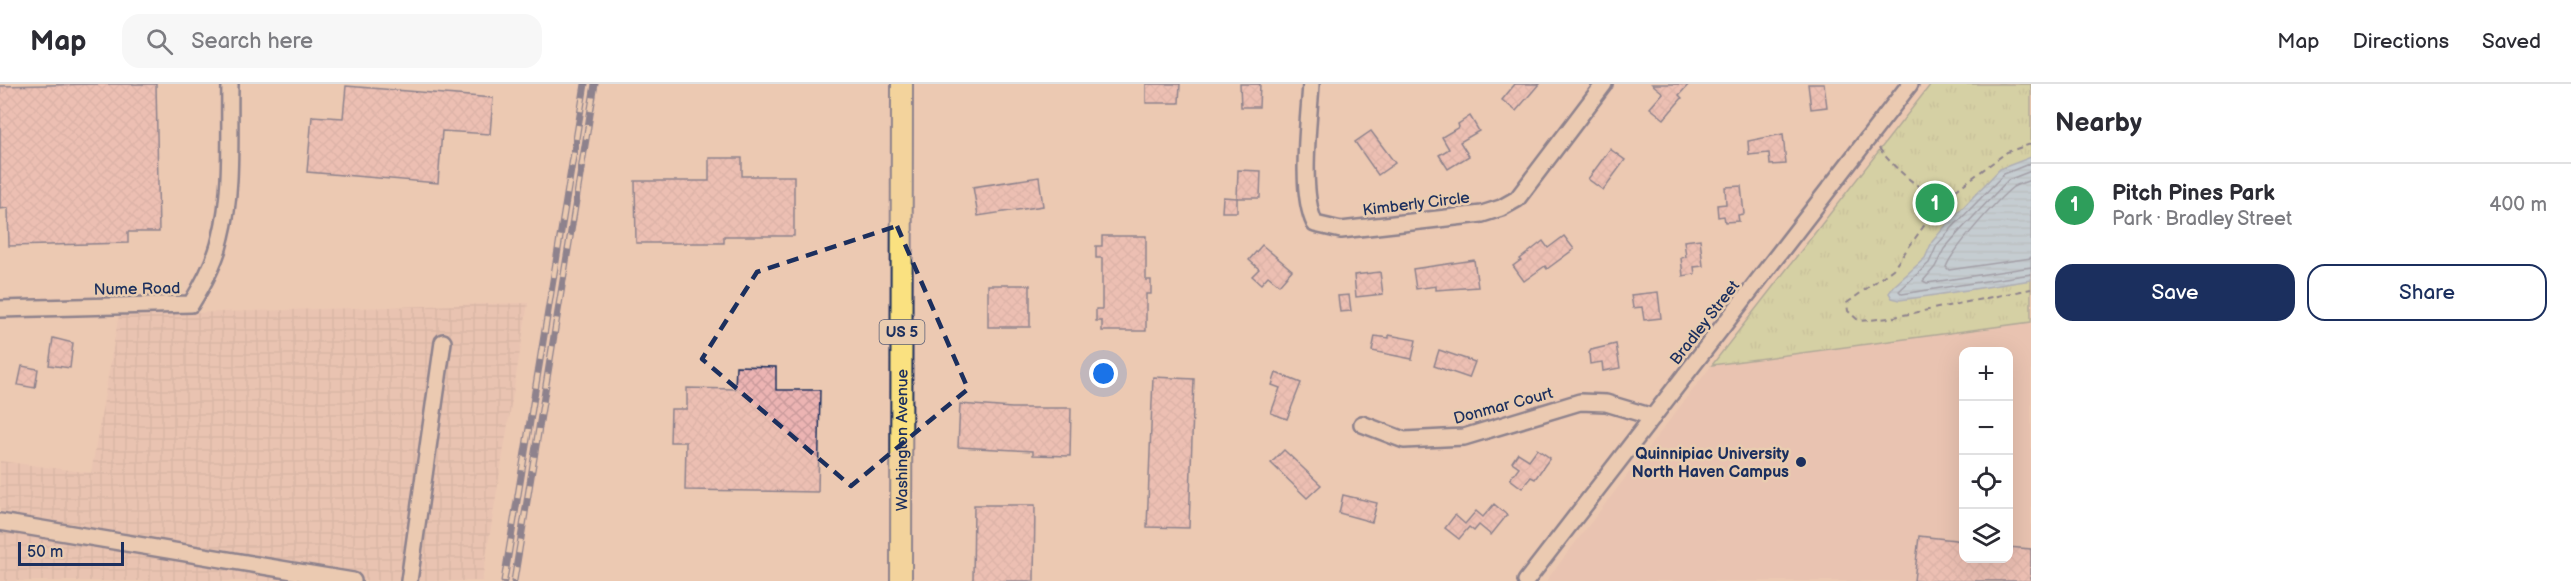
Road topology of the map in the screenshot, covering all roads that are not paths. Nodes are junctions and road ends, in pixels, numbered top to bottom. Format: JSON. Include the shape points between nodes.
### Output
{"nodes":[{"id":1,"x":230,"y":84,"type":"edge"},
{"id":2,"x":902,"y":84,"type":"edge"},
{"id":3,"x":1311,"y":84,"type":"edge"},
{"id":4,"x":1604,"y":84,"type":"edge"},
{"id":5,"x":1910,"y":84,"type":"edge"},
{"id":6,"x":0,"y":309,"type":"edge"},
{"id":7,"x":443,"y":342,"type":"dead end"},
{"id":8,"x":1653,"y":417,"type":"junction"},
{"id":9,"x":1362,"y":424,"type":"dead end"},
{"id":10,"x":0,"y":522,"type":"edge"},
{"id":11,"x":353,"y":581,"type":"edge"},
{"id":12,"x":409,"y":581,"type":"edge"},
{"id":13,"x":901,"y":581,"type":"edge"},
{"id":14,"x":1526,"y":581,"type":"edge"}],
"edges":[{"from":1,"to":6,"type":"street","name":"Nume Road","via":[[226,211],[213,263],[191,304]]},
{"from":2,"to":13,"type":"main road","name":"Washington Avenue","number":"US 5"},
{"from":3,"to":4,"type":"street","name":"Kimberly Circle","via":[[1309,213],[1315,224],[1341,230],[1482,214],[1502,208],[1517,199]]},
{"from":5,"to":8,"type":"street","name":"Bradley Street"},
{"from":7,"to":12,"type":"street"},
{"from":8,"to":9,"type":"street","name":"Donmar Court","via":[[1606,403],[1580,402],[1464,437],[1404,440]]},
{"from":8,"to":14,"type":"street","name":"Bradley Street"},
{"from":10,"to":11,"type":"street"}]}
